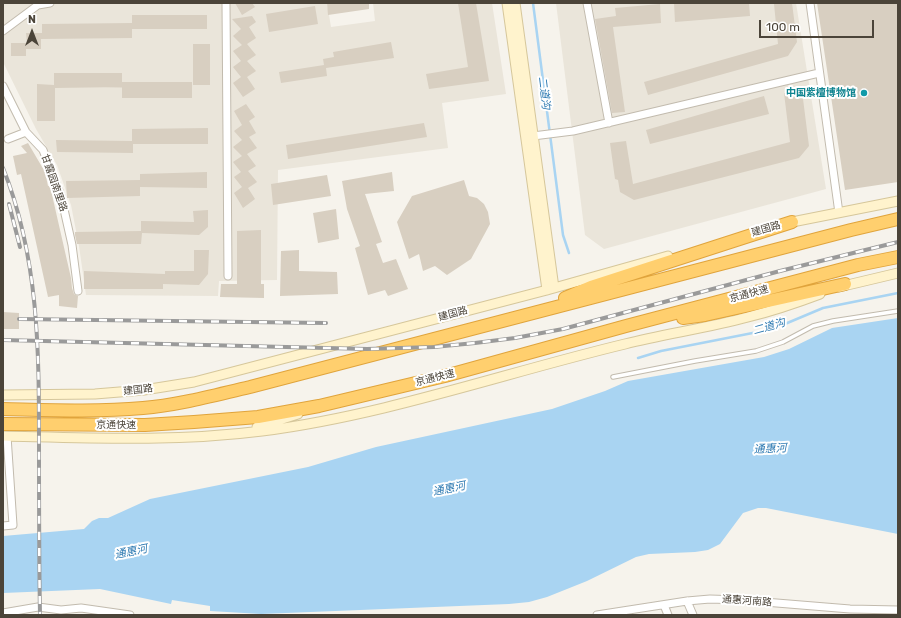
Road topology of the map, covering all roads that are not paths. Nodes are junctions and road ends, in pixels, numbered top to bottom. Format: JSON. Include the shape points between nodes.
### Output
{"nodes":[{"id":1,"x":50,"y":3,"type":"edge"},
{"id":2,"x":226,"y":3,"type":"edge"},
{"id":3,"x":507,"y":3,"type":"edge"},
{"id":4,"x":515,"y":3,"type":"edge"},
{"id":5,"x":587,"y":3,"type":"edge"},
{"id":6,"x":810,"y":3,"type":"edge"},
{"id":7,"x":3,"y":31,"type":"edge"},
{"id":8,"x":819,"y":73,"type":"junction"},
{"id":9,"x":3,"y":86,"type":"edge"},
{"id":10,"x":609,"y":123,"type":"junction"},
{"id":11,"x":26,"y":132,"type":"junction"},
{"id":12,"x":533,"y":136,"type":"junction"},
{"id":13,"x":8,"y":140,"type":"dead end"},
{"id":14,"x":898,"y":201,"type":"edge"},
{"id":15,"x":839,"y":213,"type":"junction"},
{"id":16,"x":898,"y":220,"type":"edge"},
{"id":17,"x":792,"y":222,"type":"junction"},
{"id":18,"x":898,"y":257,"type":"edge"},
{"id":19,"x":898,"y":273,"type":"edge"},
{"id":20,"x":228,"y":276,"type":"dead end"},
{"id":21,"x":845,"y":284,"type":"junction"},
{"id":22,"x":550,"y":289,"type":"junction"},
{"id":23,"x":78,"y":291,"type":"dead end"},
{"id":24,"x":898,"y":311,"type":"edge"},
{"id":25,"x":522,"y":316,"type":"junction"},
{"id":26,"x":626,"y":326,"type":"junction"},
{"id":27,"x":613,"y":377,"type":"dead end"},
{"id":28,"x":3,"y":395,"type":"edge"},
{"id":29,"x":319,"y":406,"type":"junction"},
{"id":30,"x":3,"y":409,"type":"edge"},
{"id":31,"x":3,"y":424,"type":"edge"},
{"id":32,"x":237,"y":433,"type":"junction"},
{"id":33,"x":5,"y":436,"type":"edge"},
{"id":34,"x":3,"y":526,"type":"edge"},
{"id":35,"x":687,"y":601,"type":"junction"},
{"id":36,"x":664,"y":605,"type":"junction"},
{"id":37,"x":898,"y":610,"type":"edge"},
{"id":38,"x":61,"y":612,"type":"edge"},
{"id":39,"x":850,"y":612,"type":"edge"},
{"id":40,"x":3,"y":613,"type":"edge"},
{"id":41,"x":130,"y":615,"type":"edge"},
{"id":42,"x":597,"y":615,"type":"edge"},
{"id":43,"x":668,"y":615,"type":"edge"},
{"id":44,"x":693,"y":615,"type":"edge"}],
"edges":[{"from":1,"to":7,"type":"street","via":[[38,5]]},
{"from":2,"to":20,"type":"street"},
{"from":3,"to":22,"type":"main road"},
{"from":4,"to":12,"type":"main road"},
{"from":5,"to":10,"type":"street"},
{"from":6,"to":8,"type":"street"},
{"from":8,"to":10,"type":"street"},
{"from":8,"to":15,"type":"street"},
{"from":9,"to":11,"type":"street","name":"甘露园南里路"},
{"from":10,"to":12,"type":"street"},
{"from":11,"to":13,"type":"street"},
{"from":11,"to":23,"type":"street","name":"甘露园南里路","via":[[43,150],[61,196],[72,245]]},
{"from":12,"to":22,"type":"main road"},
{"from":14,"to":15,"type":"main road","name":"建国路"},
{"from":15,"to":17,"type":"main road","name":"建国路"},
{"from":16,"to":25,"type":"highway","name":"京通快速"},
{"from":17,"to":22,"type":"main road","name":"建国路"},
{"from":17,"to":25,"type":"highway","via":[[591,288]]},
{"from":18,"to":26,"type":"highway","name":"京通快速"},
{"from":19,"to":21,"type":"main road"},
{"from":21,"to":26,"type":"highway","via":[[705,315]]},
{"from":21,"to":32,"type":"main road","via":[[797,303],[747,318],[627,343],[376,409],[322,422]]},
{"from":22,"to":28,"type":"main road","name":"建国路","via":[[194,382],[116,392]]},
{"from":24,"to":27,"type":"lane","via":[[812,326],[783,342],[756,351]]},
{"from":25,"to":30,"type":"highway","name":"京通快速","via":[[194,400],[144,408]]},
{"from":26,"to":29,"type":"highway","name":"京通快速","via":[[445,376]]},
{"from":29,"to":31,"type":"highway","name":"京通快速","via":[[258,417],[145,425]]},
{"from":29,"to":32,"type":"main road"},
{"from":32,"to":33,"type":"main road","via":[[144,439]]},
{"from":33,"to":34,"type":"street","via":[[12,525]]},
{"from":35,"to":36,"type":"street","name":"通惠河南路"},
{"from":35,"to":39,"type":"street","name":"通惠河南路","via":[[740,600]]},
{"from":35,"to":44,"type":"street"},
{"from":36,"to":42,"type":"street","name":"通惠河南路"},
{"from":36,"to":43,"type":"street"},
{"from":37,"to":39,"type":"street","name":"通惠河南路"},
{"from":38,"to":40,"type":"street","via":[[38,608]]},
{"from":38,"to":41,"type":"street","via":[[81,608]]}]}
